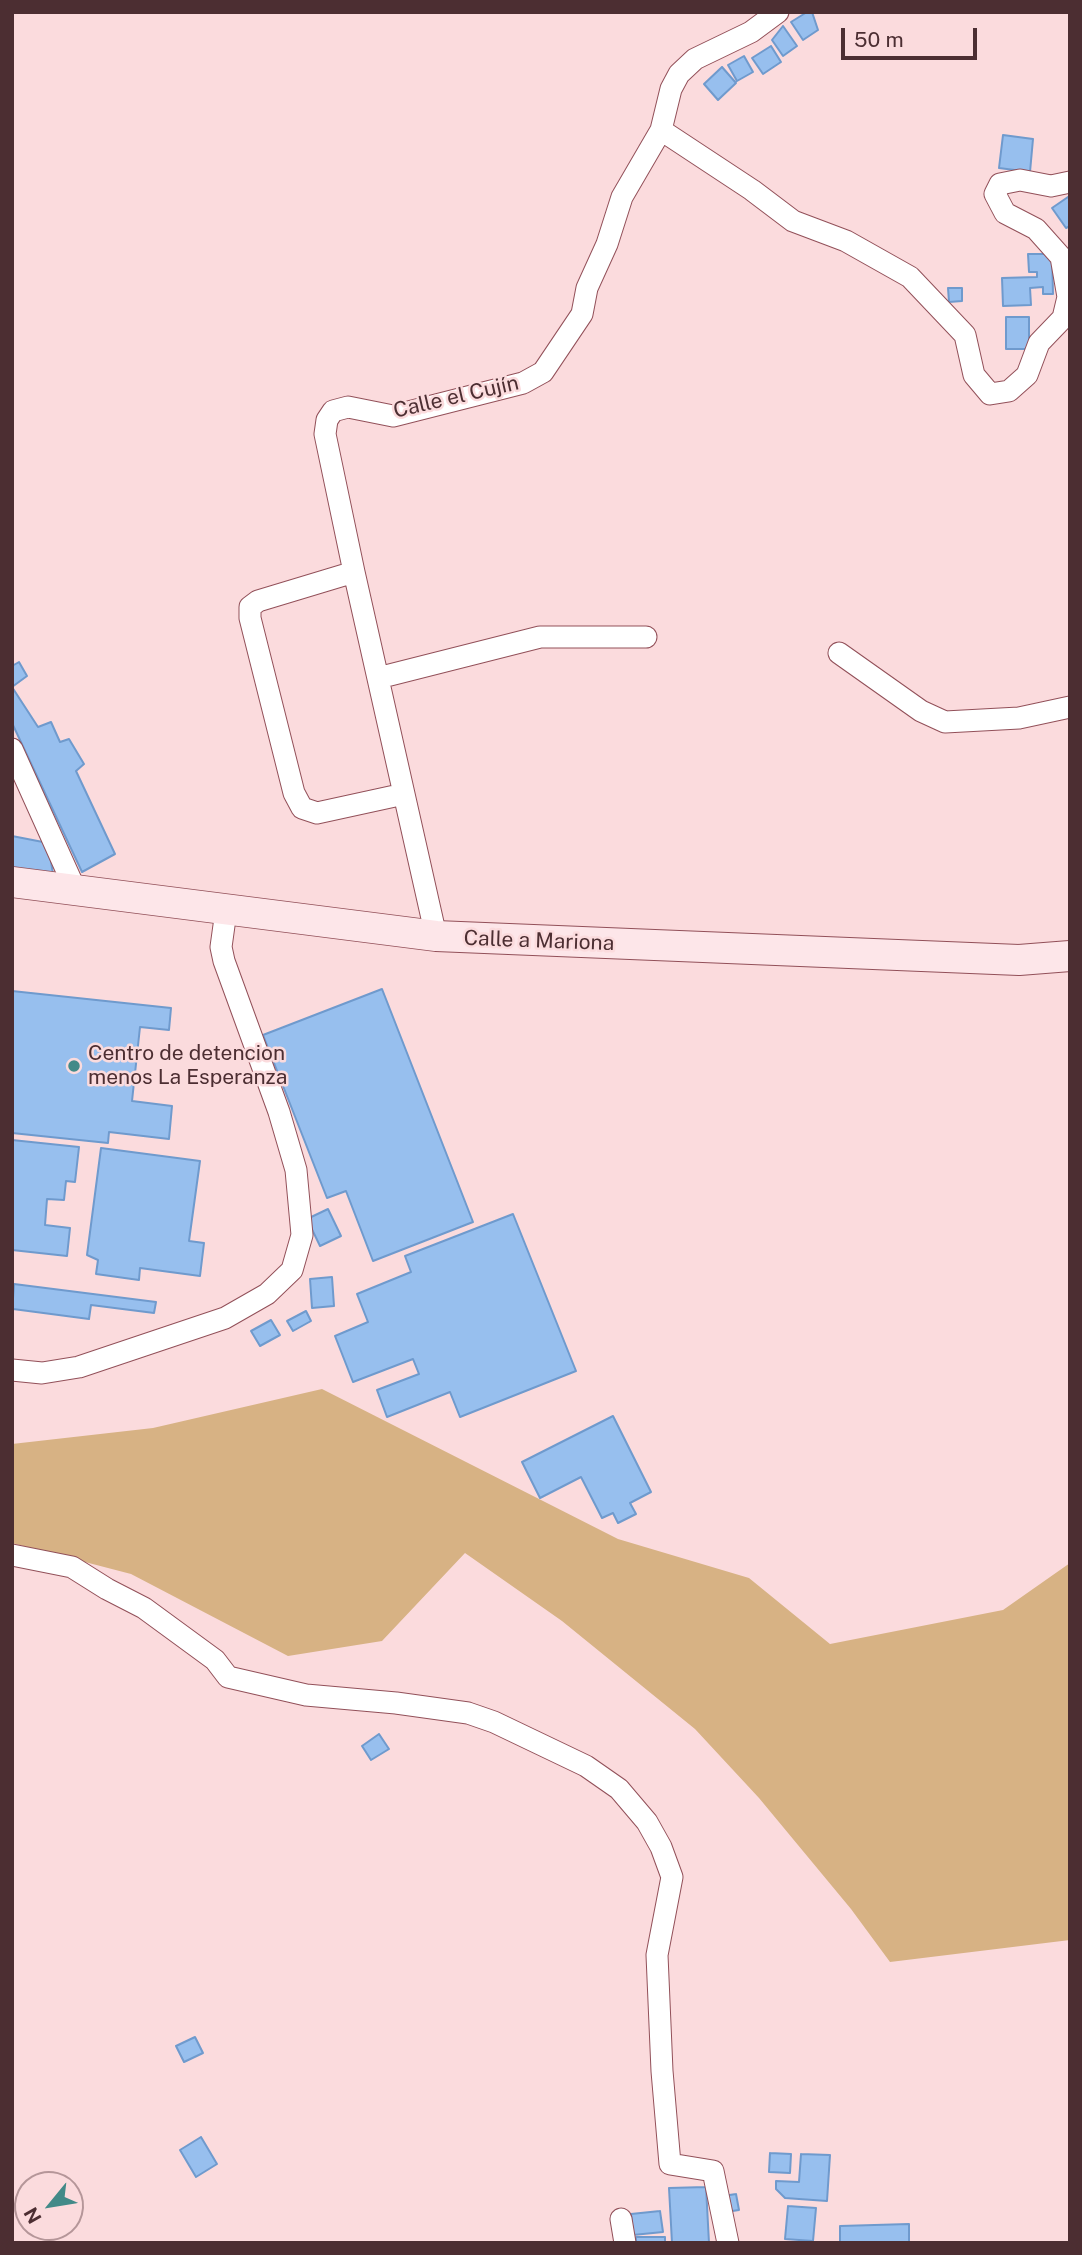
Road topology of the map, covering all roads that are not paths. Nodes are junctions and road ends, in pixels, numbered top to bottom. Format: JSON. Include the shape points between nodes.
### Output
{"nodes":[{"id":1,"x":778,"y":12,"type":"edge"},
{"id":2,"x":661,"y":130,"type":"junction"},
{"id":3,"x":1070,"y":182,"type":"edge"},
{"id":4,"x":354,"y":572,"type":"junction"},
{"id":5,"x":646,"y":636,"type":"dead end"},
{"id":6,"x":839,"y":653,"type":"dead end"},
{"id":7,"x":378,"y":678,"type":"junction"},
{"id":8,"x":1070,"y":707,"type":"edge"},
{"id":9,"x":12,"y":748,"type":"edge"},
{"id":10,"x":17,"y":775,"type":"edge"},
{"id":11,"x":404,"y":794,"type":"junction"},
{"id":12,"x":12,"y":882,"type":"edge"},
{"id":13,"x":75,"y":889,"type":"junction"},
{"id":14,"x":226,"y":911,"type":"junction"},
{"id":15,"x":436,"y":936,"type":"junction"},
{"id":16,"x":1070,"y":956,"type":"edge"},
{"id":17,"x":12,"y":1370,"type":"edge"},
{"id":18,"x":12,"y":1555,"type":"edge"},
{"id":19,"x":621,"y":2219,"type":"dead end"},
{"id":20,"x":625,"y":2243,"type":"edge"},
{"id":21,"x":728,"y":2243,"type":"edge"}],
"edges":[{"from":1,"to":2,"type":"street","name":"Calle el Cujín","via":[[684,68],[671,89]]},
{"from":2,"to":3,"type":"street","via":[[793,221],[845,241],[909,277],[965,335],[974,375],[990,394],[1009,391],[1027,375],[1039,342],[1063,318],[1068,297],[1061,257],[1036,229],[1005,212],[995,194],[1000,184],[1020,180],[1051,186]]},
{"from":2,"to":4,"type":"street","name":"Calle el Cujín","via":[[622,197],[587,288],[582,314],[543,372],[523,383],[393,416],[348,407],[332,411],[325,434]]},
{"from":4,"to":7,"type":"street","name":"Calle el Cujín"},
{"from":4,"to":11,"type":"street","via":[[258,601],[250,607],[250,618],[294,793],[302,808],[317,813]]},
{"from":5,"to":7,"type":"street","via":[[540,638]]},
{"from":6,"to":8,"type":"street","via":[[945,722],[1019,718]]},
{"from":7,"to":11,"type":"street","name":"Calle el Cujín"},
{"from":9,"to":10,"type":"street"},
{"from":10,"to":13,"type":"street"},
{"from":11,"to":15,"type":"street","name":"Calle el Cujín"},
{"from":12,"to":13,"type":"main road","name":"Calle a Mariona"},
{"from":13,"to":14,"type":"main road","name":"Calle a Mariona"},
{"from":14,"to":15,"type":"main road","name":"Calle a Mariona"},
{"from":14,"to":17,"type":"street","via":[[221,947],[224,961],[296,1170],[302,1236],[292,1270],[267,1294],[225,1318],[79,1367],[42,1373]]},
{"from":15,"to":16,"type":"main road","name":"Calle a Mariona","via":[[1019,960]]},
{"from":18,"to":21,"type":"street","via":[[72,1567],[144,1608],[215,1660],[228,1676],[306,1695],[468,1713],[575,1760],[619,1789],[647,1822],[672,1877],[657,1955],[670,2164],[713,2171]]},
{"from":19,"to":20,"type":"street"}]}
